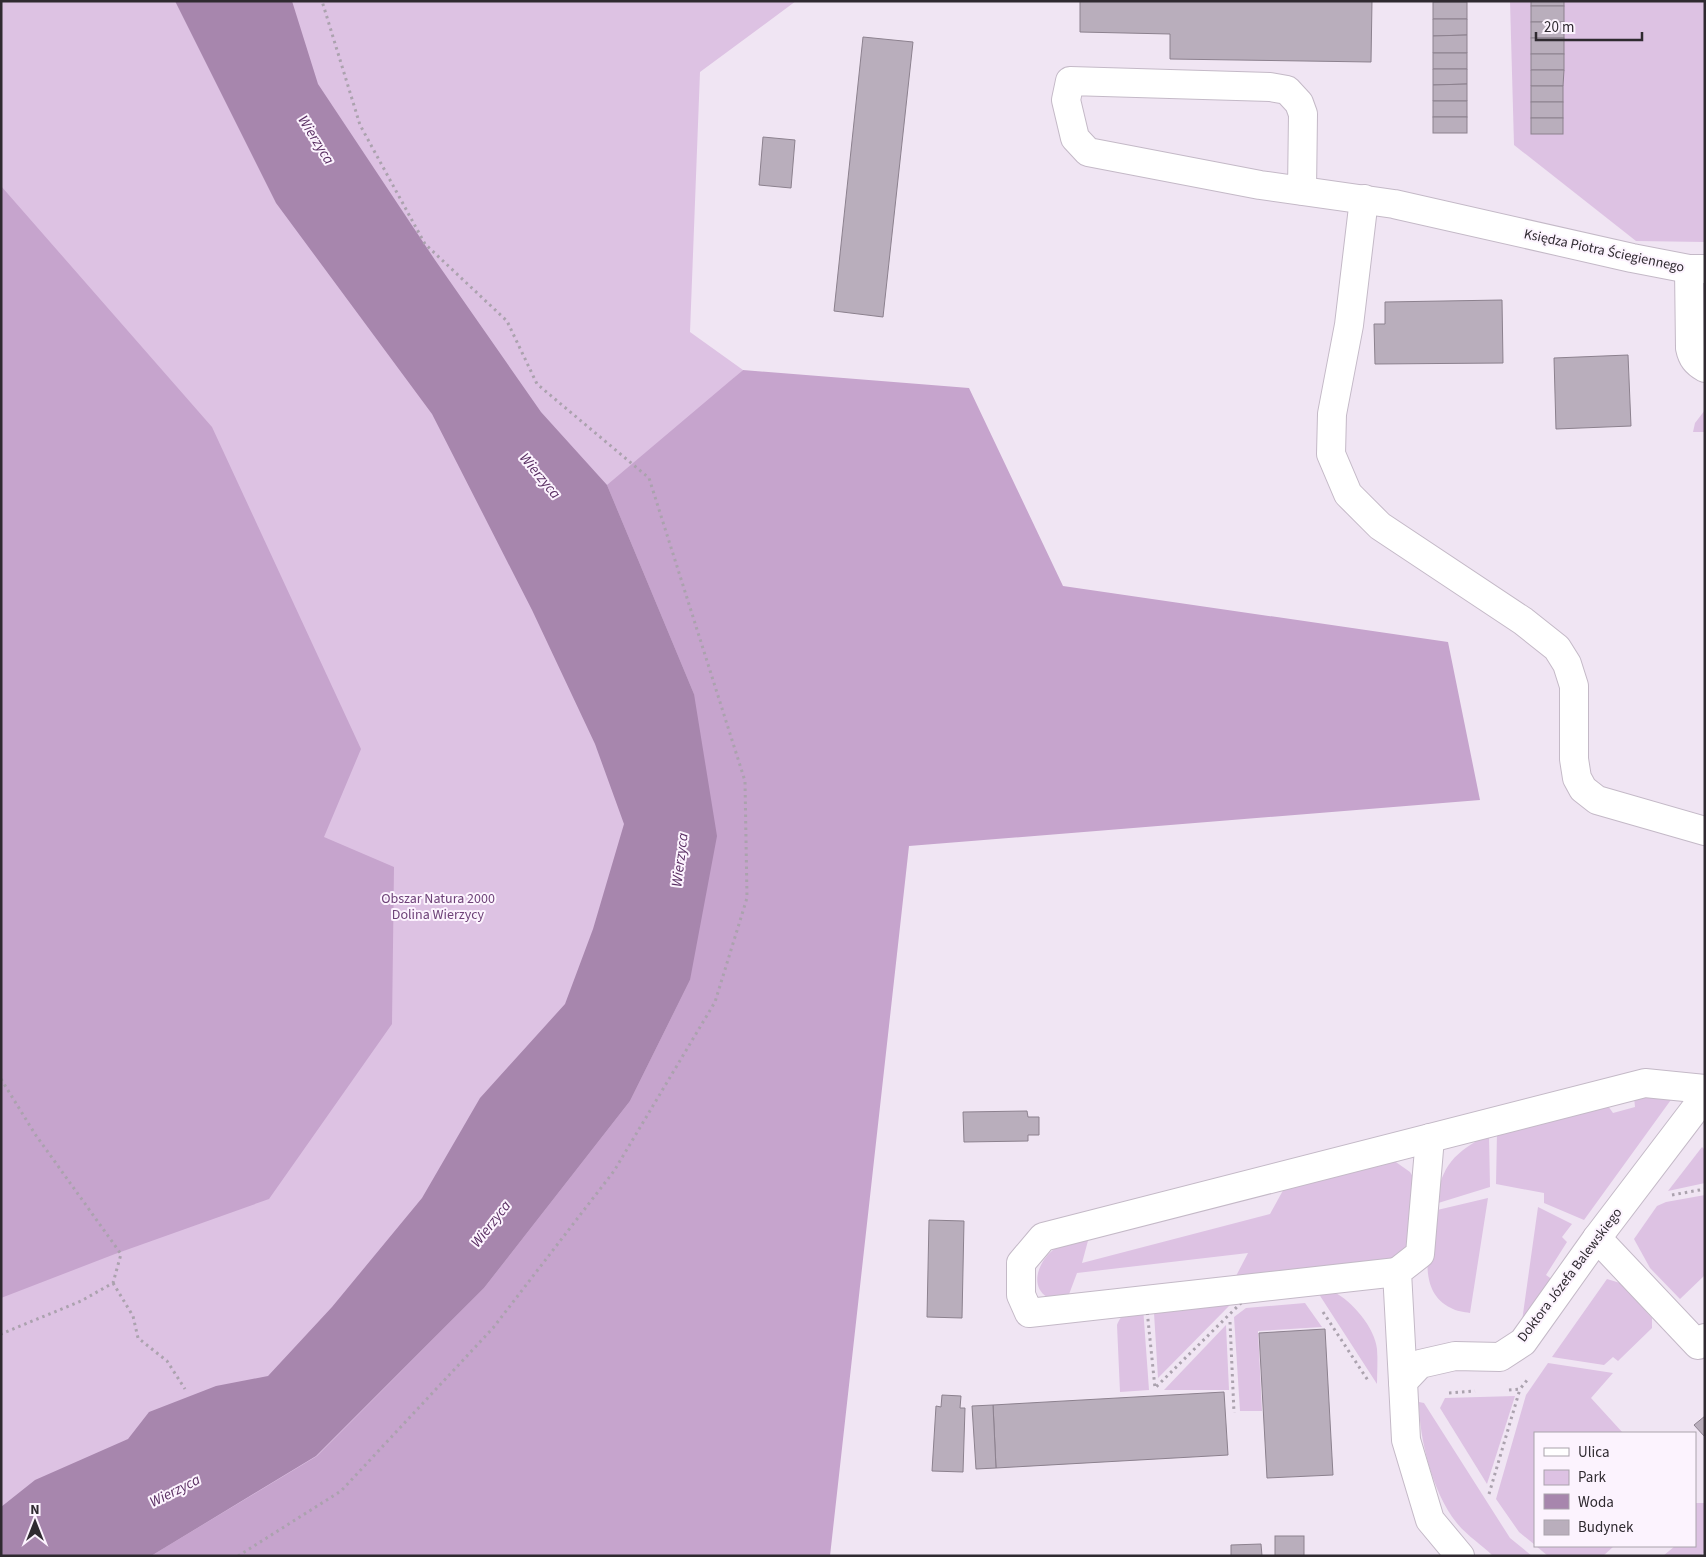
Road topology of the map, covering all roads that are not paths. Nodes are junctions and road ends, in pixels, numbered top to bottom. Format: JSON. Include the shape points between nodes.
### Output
{"nodes":[{"id":1,"x":1302,"y":190,"type":"junction"},
{"id":2,"x":1364,"y":199,"type":"junction"},
{"id":3,"x":1697,"y":269,"type":"edge"},
{"id":4,"x":1705,"y":368,"type":"edge"},
{"id":5,"x":1705,"y":831,"type":"edge"},
{"id":6,"x":1702,"y":1105,"type":"edge"},
{"id":7,"x":1430,"y":1138,"type":"junction"},
{"id":8,"x":1597,"y":1238,"type":"junction"},
{"id":9,"x":1397,"y":1272,"type":"junction"},
{"id":10,"x":1705,"y":1338,"type":"edge"},
{"id":11,"x":1403,"y":1387,"type":"junction"},
{"id":12,"x":1460,"y":1556,"type":"edge"}],
"edges":[{"from":1,"to":1,"type":"street","name":"Księdza Piotra Ściegiennego","via":[[1303,114],[1299,103],[1287,90],[1270,86],[1070,81],[1066,100],[1075,138],[1088,152]]},
{"from":1,"to":2,"type":"street","name":"Księdza Piotra Ściegiennego"},
{"from":2,"to":3,"type":"street","name":"Księdza Piotra Ściegiennego"},
{"from":2,"to":5,"type":"street","via":[[1349,326],[1332,414],[1331,454],[1348,494],[1380,526],[1557,648],[1567,664],[1574,686],[1574,759],[1577,778],[1583,789],[1597,800]]},
{"from":3,"to":4,"type":"street","via":[[1690,348],[1692,357]]},
{"from":6,"to":7,"type":"street","via":[[1645,1083]]},
{"from":6,"to":8,"type":"street","name":"Doktora Józefa Balewskiego"},
{"from":7,"to":9,"type":"street","via":[[1420,1254]]},
{"from":7,"to":9,"type":"street","via":[[1043,1237],[1021,1263],[1022,1295],[1029,1313]]},
{"from":8,"to":10,"type":"street","via":[[1698,1345]]},
{"from":8,"to":11,"type":"street","name":"Doktora Józefa Balewskiego","via":[[1523,1342],[1500,1356],[1455,1356],[1420,1364]]},
{"from":9,"to":11,"type":"street"},
{"from":11,"to":12,"type":"street","via":[[1406,1440],[1430,1520]]}]}
